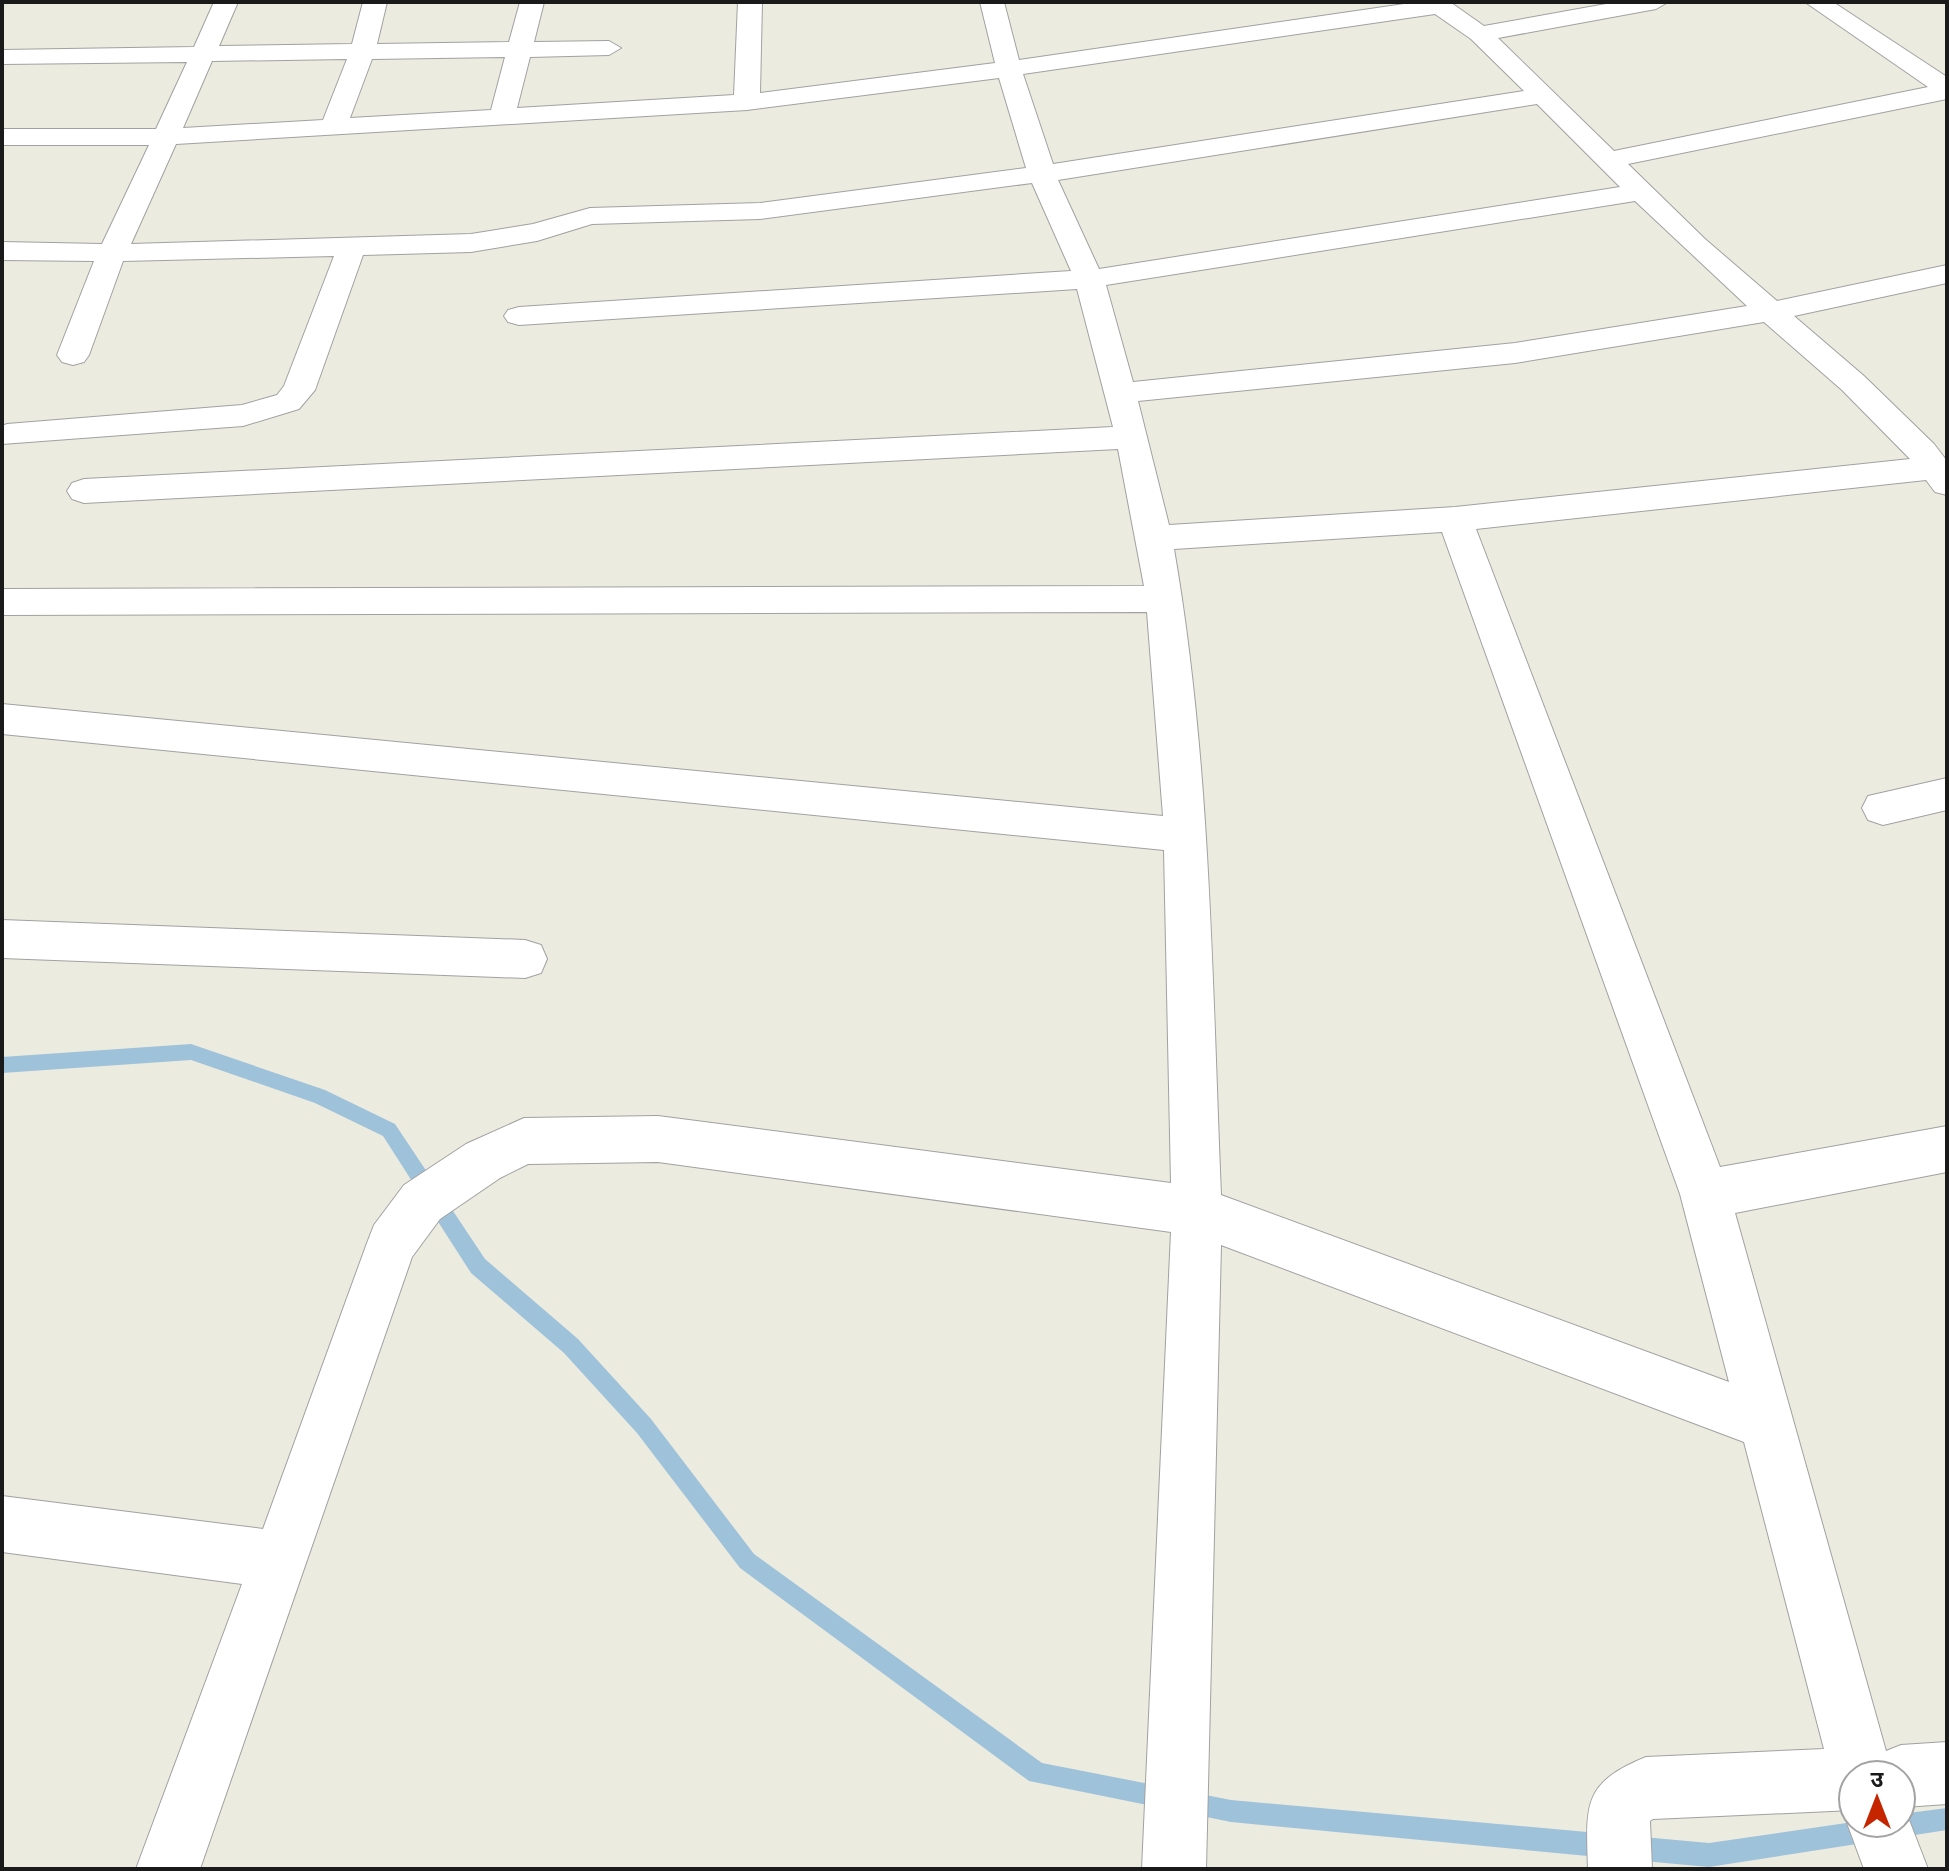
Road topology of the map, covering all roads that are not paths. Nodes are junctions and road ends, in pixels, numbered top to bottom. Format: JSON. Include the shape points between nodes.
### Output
{"nodes":[{"id":1,"x":226,"y":2,"type":"edge"},
{"id":2,"x":375,"y":2,"type":"edge"},
{"id":3,"x":532,"y":2,"type":"edge"},
{"id":4,"x":750,"y":2,"type":"edge"},
{"id":5,"x":992,"y":2,"type":"edge"},
{"id":6,"x":1656,"y":2,"type":"edge"},
{"id":7,"x":1817,"y":2,"type":"edge"},
{"id":8,"x":1437,"y":4,"type":"edge"},
{"id":9,"x":1480,"y":34,"type":"junction"},
{"id":10,"x":609,"y":48,"type":"dead end"},
{"id":11,"x":520,"y":49,"type":"junction"},
{"id":12,"x":363,"y":51,"type":"junction"},
{"id":13,"x":202,"y":54,"type":"junction"},
{"id":14,"x":2,"y":57,"type":"edge"},
{"id":15,"x":1009,"y":69,"type":"junction"},
{"id":16,"x":1947,"y":89,"type":"edge"},
{"id":17,"x":1542,"y":96,"type":"junction"},
{"id":18,"x":747,"y":102,"type":"junction"},
{"id":19,"x":502,"y":117,"type":"junction"},
{"id":20,"x":333,"y":127,"type":"junction"},
{"id":21,"x":2,"y":137,"type":"edge"},
{"id":22,"x":166,"y":137,"type":"junction"},
{"id":23,"x":1609,"y":160,"type":"junction"},
{"id":24,"x":1042,"y":174,"type":"junction"},
{"id":25,"x":1640,"y":192,"type":"junction"},
{"id":26,"x":352,"y":246,"type":"junction"},
{"id":27,"x":2,"y":251,"type":"edge"},
{"id":28,"x":112,"y":253,"type":"junction"},
{"id":29,"x":1947,"y":274,"type":"edge"},
{"id":30,"x":1089,"y":279,"type":"junction"},
{"id":31,"x":1768,"y":312,"type":"junction"},
{"id":32,"x":519,"y":316,"type":"dead end"},
{"id":33,"x":73,"y":355,"type":"dead end"},
{"id":34,"x":1120,"y":393,"type":"junction"},
{"id":35,"x":7,"y":435,"type":"dead end"},
{"id":36,"x":1132,"y":437,"type":"junction"},
{"id":37,"x":1938,"y":463,"type":"edge"},
{"id":38,"x":84,"y":491,"type":"dead end"},
{"id":39,"x":1455,"y":519,"type":"junction"},
{"id":40,"x":1154,"y":538,"type":"junction"},
{"id":41,"x":1164,"y":599,"type":"junction"},
{"id":42,"x":2,"y":602,"type":"edge"},
{"id":43,"x":2,"y":719,"type":"edge"},
{"id":44,"x":1947,"y":794,"type":"edge"},
{"id":45,"x":1883,"y":808,"type":"dead end"},
{"id":46,"x":1185,"y":835,"type":"junction"},
{"id":47,"x":2,"y":939,"type":"edge"},
{"id":48,"x":525,"y":959,"type":"dead end"},
{"id":49,"x":1947,"y":1149,"type":"edge"},
{"id":50,"x":1705,"y":1194,"type":"junction"},
{"id":51,"x":1197,"y":1211,"type":"junction"},
{"id":52,"x":1767,"y":1423,"type":"junction"},
{"id":53,"x":2,"y":1524,"type":"edge"},
{"id":54,"x":280,"y":1560,"type":"junction"},
{"id":55,"x":1858,"y":1759,"type":"edge"},
{"id":56,"x":1947,"y":1773,"type":"edge"},
{"id":57,"x":1917,"y":1775,"type":"edge"},
{"id":58,"x":1837,"y":1780,"type":"edge"},
{"id":59,"x":1885,"y":1839,"type":"edge"},
{"id":60,"x":1619,"y":1845,"type":"edge"},
{"id":61,"x":1174,"y":1862,"type":"edge"},
{"id":62,"x":168,"y":1869,"type":"edge"},
{"id":63,"x":1896,"y":1869,"type":"edge"}],
"edges":[{"from":1,"to":13,"type":"street"},
{"from":2,"to":12,"type":"street"},
{"from":3,"to":11,"type":"street"},
{"from":4,"to":18,"type":"street"},
{"from":5,"to":15,"type":"street"},
{"from":6,"to":9,"type":"street"},
{"from":7,"to":16,"type":"street"},
{"from":8,"to":9,"type":"street"},
{"from":8,"to":15,"type":"street"},
{"from":9,"to":17,"type":"street"},
{"from":10,"to":11,"type":"street"},
{"from":11,"to":12,"type":"street"},
{"from":11,"to":19,"type":"street"},
{"from":12,"to":13,"type":"street"},
{"from":12,"to":20,"type":"street"},
{"from":13,"to":14,"type":"street"},
{"from":13,"to":22,"type":"street"},
{"from":15,"to":18,"type":"street"},
{"from":15,"to":24,"type":"street"},
{"from":16,"to":23,"type":"street"},
{"from":17,"to":23,"type":"street"},
{"from":17,"to":24,"type":"street"},
{"from":18,"to":19,"type":"street"},
{"from":19,"to":20,"type":"street"},
{"from":20,"to":22,"type":"street"},
{"from":21,"to":22,"type":"street"},
{"from":22,"to":28,"type":"street"},
{"from":23,"to":25,"type":"street"},
{"from":24,"to":26,"type":"street","via":[[760,211],[590,216],[471,243]]},
{"from":24,"to":30,"type":"street"},
{"from":25,"to":30,"type":"street"},
{"from":25,"to":31,"type":"street"},
{"from":26,"to":28,"type":"street"},
{"from":26,"to":35,"type":"street","via":[[299,390],[288,402],[243,415]]},
{"from":27,"to":28,"type":"street"},
{"from":28,"to":33,"type":"street"},
{"from":29,"to":31,"type":"street"},
{"from":30,"to":32,"type":"street"},
{"from":30,"to":34,"type":"street"},
{"from":31,"to":34,"type":"street","via":[[1515,353]]},
{"from":31,"to":37,"type":"street"},
{"from":34,"to":36,"type":"street"},
{"from":36,"to":38,"type":"street"},
{"from":36,"to":40,"type":"street"},
{"from":37,"to":39,"type":"street"},
{"from":39,"to":40,"type":"street"},
{"from":39,"to":50,"type":"street"},
{"from":40,"to":41,"type":"street"},
{"from":41,"to":42,"type":"street"},
{"from":41,"to":46,"type":"street"},
{"from":43,"to":46,"type":"street"},
{"from":44,"to":45,"type":"street"},
{"from":46,"to":51,"type":"street"},
{"from":47,"to":48,"type":"street"},
{"from":49,"to":50,"type":"street"},
{"from":50,"to":52,"type":"street"},
{"from":51,"to":52,"type":"street"},
{"from":51,"to":54,"type":"street","via":[[658,1139],[524,1141],[422,1202],[392,1243]]},
{"from":51,"to":61,"type":"street"},
{"from":52,"to":55,"type":"street"},
{"from":53,"to":54,"type":"street"},
{"from":54,"to":62,"type":"street"},
{"from":56,"to":57,"type":"street"},
{"from":58,"to":60,"type":"street","via":[[1646,1788],[1624,1801]]},
{"from":59,"to":63,"type":"street"}]}
